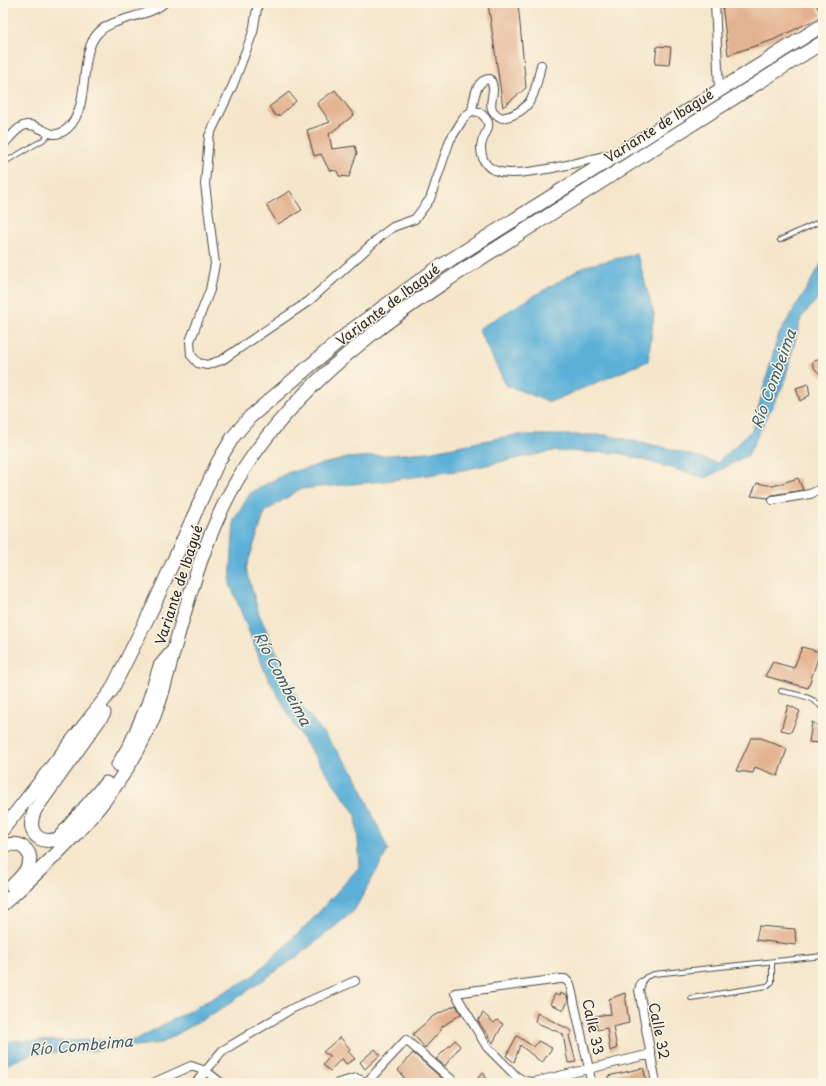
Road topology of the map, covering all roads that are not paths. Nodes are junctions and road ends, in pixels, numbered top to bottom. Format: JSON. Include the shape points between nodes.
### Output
{"nodes":[{"id":1,"x":164,"y":3,"type":"edge"},
{"id":2,"x":258,"y":3,"type":"edge"},
{"id":3,"x":715,"y":3,"type":"edge"},
{"id":4,"x":823,"y":26,"type":"edge"},
{"id":5,"x":823,"y":42,"type":"edge"},
{"id":6,"x":541,"y":65,"type":"dead end"},
{"id":7,"x":719,"y":90,"type":"junction"},
{"id":8,"x":472,"y":112,"type":"junction"},
{"id":9,"x":49,"y":134,"type":"junction"},
{"id":10,"x":3,"y":145,"type":"edge"},
{"id":11,"x":621,"y":152,"type":"junction"},
{"id":12,"x":3,"y":163,"type":"edge"},
{"id":13,"x":823,"y":220,"type":"edge"},
{"id":14,"x":780,"y":240,"type":"dead end"},
{"id":15,"x":823,"y":488,"type":"edge"},
{"id":16,"x":774,"y":500,"type":"dead end"},
{"id":17,"x":174,"y":651,"type":"junction"},
{"id":18,"x":111,"y":691,"type":"junction"},
{"id":19,"x":781,"y":691,"type":"dead end"},
{"id":20,"x":823,"y":709,"type":"edge"},
{"id":21,"x":3,"y":828,"type":"edge"},
{"id":22,"x":3,"y":847,"type":"edge"},
{"id":23,"x":3,"y":897,"type":"edge"},
{"id":24,"x":3,"y":904,"type":"edge"},
{"id":25,"x":823,"y":956,"type":"edge"},
{"id":26,"x":772,"y":962,"type":"junction"},
{"id":27,"x":355,"y":982,"type":"dead end"},
{"id":28,"x":641,"y":983,"type":"joint"},
{"id":29,"x":691,"y":998,"type":"dead end"},
{"id":30,"x":651,"y":1054,"type":"junction"},
{"id":31,"x":588,"y":1069,"type":"junction"},
{"id":32,"x":206,"y":1071,"type":"junction"},
{"id":33,"x":457,"y":1073,"type":"dead end"},
{"id":34,"x":449,"y":1081,"type":"edge"},
{"id":35,"x":366,"y":1082,"type":"edge"},
{"id":36,"x":153,"y":1083,"type":"edge"},
{"id":37,"x":196,"y":1083,"type":"edge"},
{"id":38,"x":221,"y":1083,"type":"edge"},
{"id":39,"x":338,"y":1083,"type":"edge"},
{"id":40,"x":591,"y":1083,"type":"edge"},
{"id":41,"x":656,"y":1083,"type":"edge"}],
"edges":[{"from":1,"to":9,"type":"street","via":[[110,24],[98,33],[90,46],[76,117],[68,128],[59,134]]},
{"from":2,"to":8,"type":"street","via":[[253,32],[233,85],[209,136],[205,184],[215,264],[210,290],[190,341],[191,356],[198,363],[207,365],[222,360],[297,310],[354,263],[382,235],[421,214],[430,200],[450,140],[465,116]]},
{"from":3,"to":7,"type":"street"},
{"from":4,"to":7,"type":"highway","name":"Variante de Ibagué"},
{"from":5,"to":17,"type":"highway","name":"Variante de Ibagué","via":[[438,286],[364,340],[298,400],[275,426],[244,469],[219,514],[199,563]]},
{"from":6,"to":8,"type":"street","via":[[532,99],[520,112],[502,118],[495,114],[491,108],[493,84],[490,79],[485,79],[478,86]]},
{"from":7,"to":11,"type":"highway","name":"Variante de Ibagué"},
{"from":8,"to":11,"type":"street","via":[[479,112],[487,120],[489,127],[481,146],[483,161],[498,172],[520,172],[566,165]]},
{"from":9,"to":10,"type":"street","via":[[37,127],[26,125],[19,128]]},
{"from":9,"to":12,"type":"lane"},
{"from":11,"to":18,"type":"highway","name":"Variante de Ibagué","via":[[433,271],[359,325],[250,417],[218,462],[152,609]]},
{"from":13,"to":14,"type":"lane"},
{"from":15,"to":16,"type":"street","via":[[810,494]]},
{"from":17,"to":18,"type":"highway","via":[[160,666],[131,744],[109,780],[64,834],[50,841],[42,840],[33,831],[31,819],[35,810],[108,708]]},
{"from":17,"to":24,"type":"highway","name":"Variante de Ibagué","via":[[160,701],[140,747],[100,807],[53,859]]},
{"from":18,"to":21,"type":"highway","name":"Variante de Ibagué"},
{"from":19,"to":20,"type":"lane","via":[[809,698]]},
{"from":22,"to":23,"type":"highway","via":[[7,844],[18,844],[27,851],[29,865]]},
{"from":25,"to":26,"type":"lane"},
{"from":26,"to":28,"type":"lane","via":[[654,974],[646,977]]},
{"from":26,"to":29,"type":"lane","via":[[772,982],[767,986]]},
{"from":27,"to":32,"type":"street","via":[[293,1008],[222,1051]]},
{"from":28,"to":30,"type":"street","name":"Calle 32","via":[[639,990]]},
{"from":30,"to":31,"type":"street"},
{"from":30,"to":41,"type":"street","name":"Calle 32"},
{"from":31,"to":31,"type":"street","name":"Calle 33","via":[[570,984],[564,979],[455,993],[487,1047],[524,1081],[534,1082]]},
{"from":31,"to":40,"type":"street","name":"Calle 33"},
{"from":32,"to":36,"type":"street","via":[[191,1066]]},
{"from":32,"to":37,"type":"street"},
{"from":32,"to":38,"type":"street"},
{"from":33,"to":34,"type":"street"},
{"from":34,"to":35,"type":"street","via":[[406,1040]]},
{"from":35,"to":39,"type":"street","via":[[350,1078]]}]}
